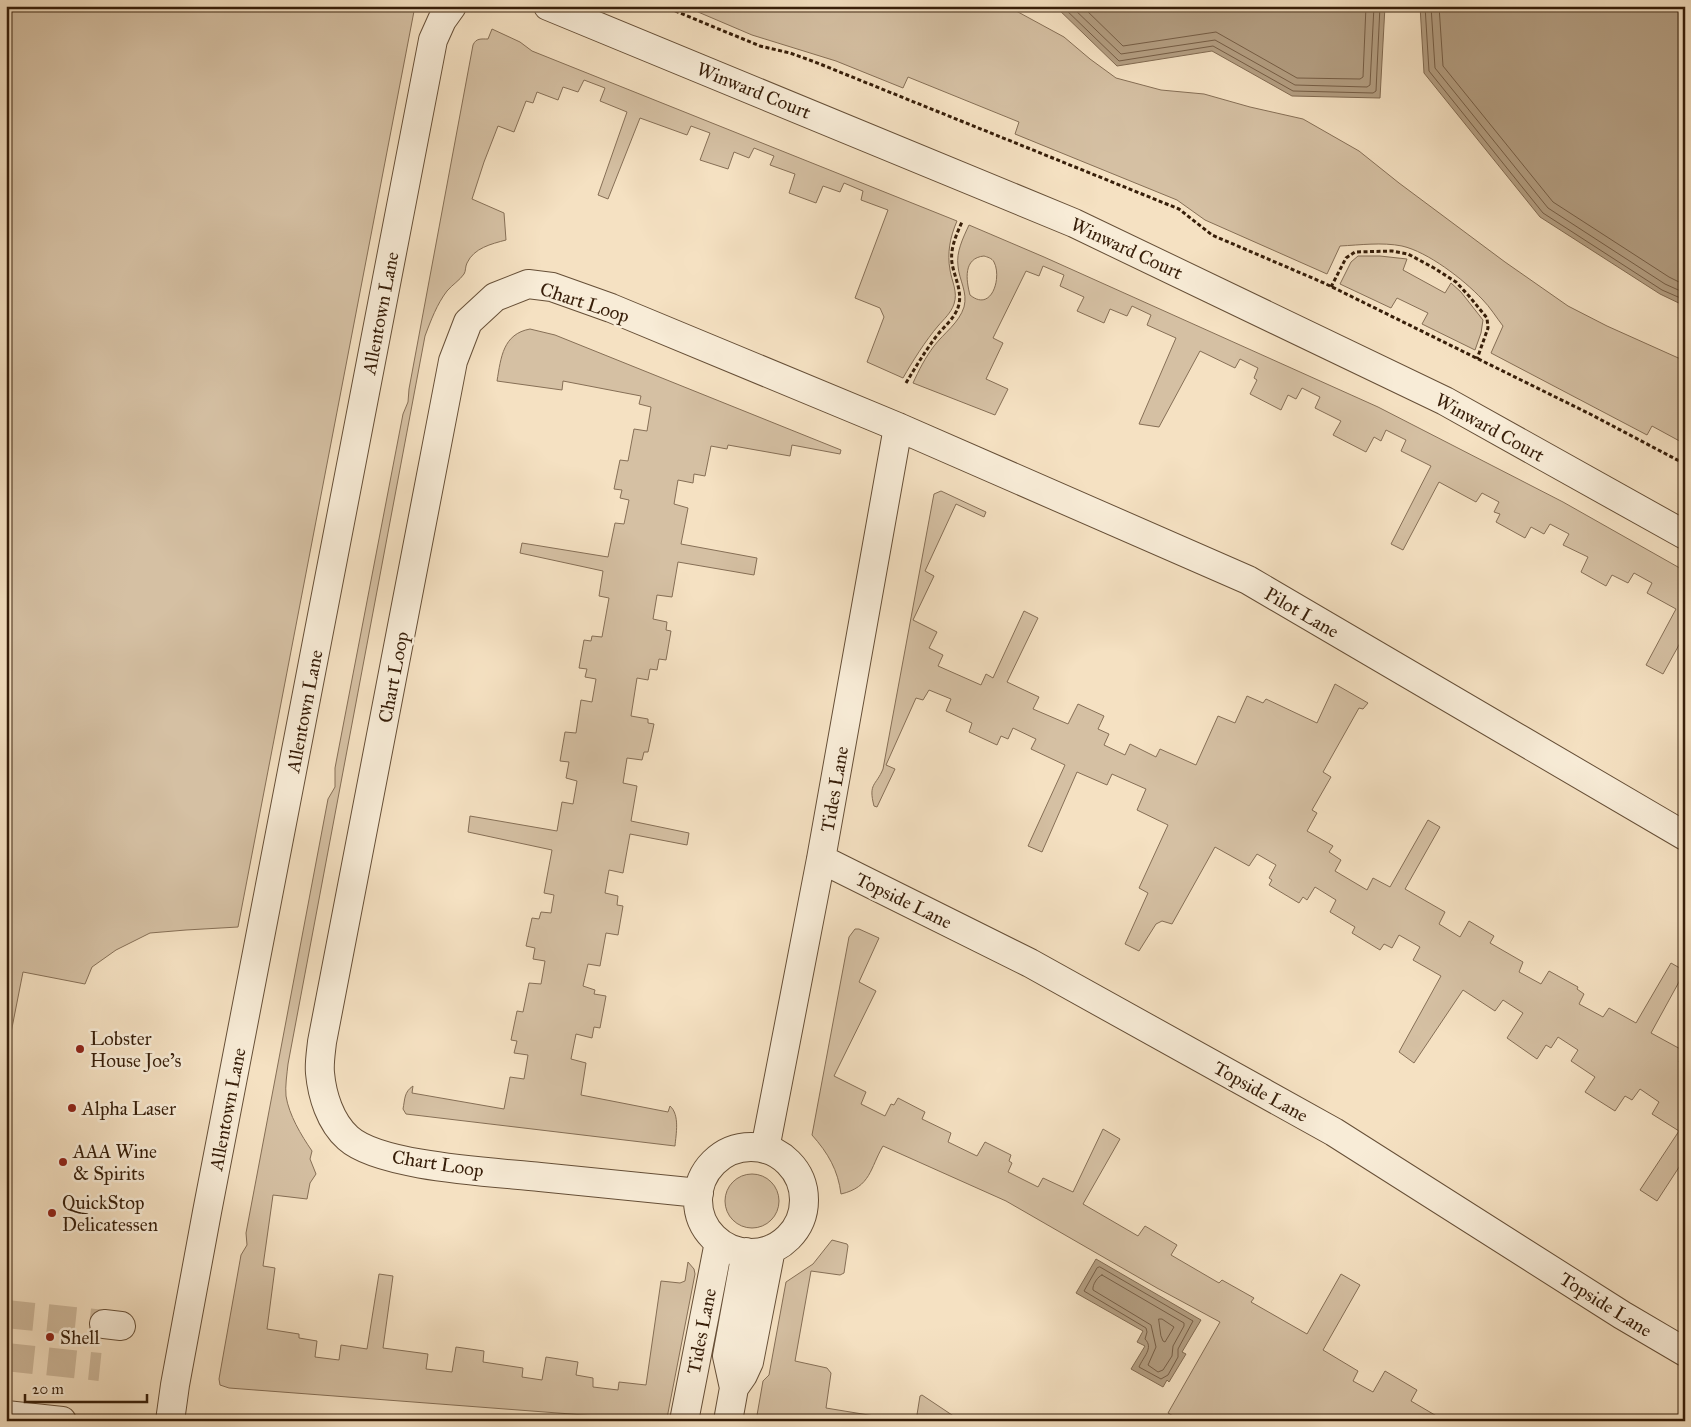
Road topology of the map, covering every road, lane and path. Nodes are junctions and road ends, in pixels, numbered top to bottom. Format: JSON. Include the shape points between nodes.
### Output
{"nodes":[{"id":1,"x":452,"y":6,"type":"edge"},
{"id":2,"x":548,"y":6,"type":"edge"},
{"id":3,"x":663,"y":6,"type":"edge"},
{"id":4,"x":962,"y":222,"type":"dead end"},
{"id":5,"x":1331,"y":286,"type":"junction"},
{"id":6,"x":1477,"y":359,"type":"junction"},
{"id":7,"x":906,"y":384,"type":"dead end"},
{"id":8,"x":898,"y":427,"type":"junction"},
{"id":9,"x":1685,"y":464,"type":"edge"},
{"id":10,"x":1685,"y":535,"type":"edge"},
{"id":11,"x":1685,"y":836,"type":"edge"},
{"id":12,"x":821,"y":859,"type":"junction"},
{"id":13,"x":765,"y":1149,"type":"junction"},
{"id":14,"x":699,"y":1193,"type":"junction"},
{"id":15,"x":719,"y":1242,"type":"junction"},
{"id":16,"x":759,"y":1250,"type":"junction"},
{"id":17,"x":1685,"y":1352,"type":"edge"},
{"id":18,"x":6,"y":1415,"type":"edge"},
{"id":19,"x":62,"y":1421,"type":"edge"},
{"id":20,"x":170,"y":1421,"type":"edge"},
{"id":21,"x":684,"y":1421,"type":"edge"},
{"id":22,"x":728,"y":1421,"type":"edge"}],
"edges":[{"from":1,"to":20,"type":"street","name":"Allentown Lane","via":[[433,40],[205,1221]]},
{"from":2,"to":10,"type":"street","name":"Winward Court","via":[[1083,227],[1445,401]]},
{"from":3,"to":5,"type":"path","via":[[760,46],[815,62],[1179,209],[1212,235]]},
{"from":4,"to":7,"type":"path","via":[[952,251],[960,302],[952,319],[934,338]]},
{"from":5,"to":6,"type":"path"},
{"from":5,"to":6,"type":"path","via":[[1346,258],[1355,252],[1408,254],[1456,282],[1487,318],[1488,328]]},
{"from":6,"to":9,"type":"path"},
{"from":8,"to":11,"type":"street","name":"Pilot Lane","via":[[1248,580]]},
{"from":8,"to":12,"type":"street","name":"Tides Lane"},
{"from":8,"to":14,"type":"street","name":"Chart Loop","via":[[611,308],[552,287],[528,284],[495,296],[468,322],[453,361],[322,1042],[319,1072],[326,1103],[348,1138],[371,1151],[396,1159]]},
{"from":12,"to":13,"type":"street","name":"Tides Lane"},
{"from":12,"to":17,"type":"street","name":"Topside Lane","via":[[1030,963],[1334,1132]]},
{"from":13,"to":14,"type":"street","via":[[750,1146],[719,1157],[708,1168]]},
{"from":13,"to":16,"type":"street","via":[[781,1156],[794,1168],[804,1200],[801,1217],[793,1232],[781,1243]]},
{"from":14,"to":15,"type":"street","via":[[700,1216],[707,1230]]},
{"from":15,"to":16,"type":"street","via":[[734,1250]]},
{"from":15,"to":21,"type":"street","name":"Tides Lane"},
{"from":16,"to":22,"type":"street","via":[[749,1362],[734,1388]]},
{"from":18,"to":19,"type":"street"}]}
